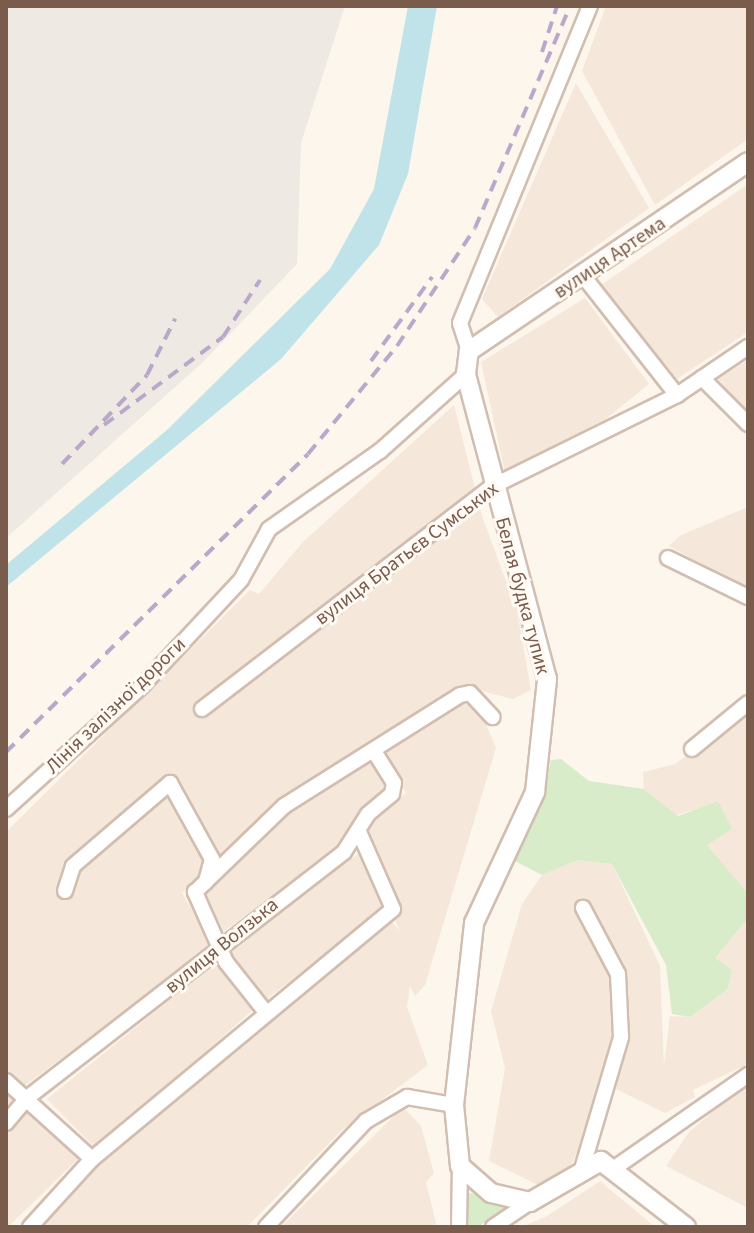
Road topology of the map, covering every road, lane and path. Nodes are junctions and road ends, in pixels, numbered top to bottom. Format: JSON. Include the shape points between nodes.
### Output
{"nodes":[{"id":1,"x":590,"y":6,"type":"edge"},
{"id":2,"x":748,"y":162,"type":"edge"},
{"id":3,"x":584,"y":277,"type":"junction"},
{"id":4,"x":748,"y":347,"type":"edge"},
{"id":5,"x":469,"y":351,"type":"junction"},
{"id":6,"x":466,"y":374,"type":"junction"},
{"id":7,"x":702,"y":378,"type":"junction"},
{"id":8,"x":677,"y":395,"type":"junction"},
{"id":9,"x":748,"y":424,"type":"edge"},
{"id":10,"x":491,"y":487,"type":"junction"},
{"id":11,"x":668,"y":558,"type":"dead end"},
{"id":12,"x":748,"y":597,"type":"edge"},
{"id":13,"x":748,"y":703,"type":"edge"},
{"id":14,"x":202,"y":709,"type":"dead end"},
{"id":15,"x":492,"y":717,"type":"dead end"},
{"id":16,"x":692,"y":749,"type":"dead end"},
{"id":17,"x":373,"y":750,"type":"junction"},
{"id":18,"x":6,"y":809,"type":"edge"},
{"id":19,"x":359,"y":832,"type":"junction"},
{"id":20,"x":206,"y":882,"type":"junction"},
{"id":21,"x":65,"y":891,"type":"dead end"},
{"id":22,"x":583,"y":908,"type":"dead end"},
{"id":23,"x":221,"y":946,"type":"junction"},
{"id":24,"x":264,"y":1010,"type":"junction"},
{"id":25,"x":748,"y":1075,"type":"edge"},
{"id":26,"x":6,"y":1081,"type":"edge"},
{"id":27,"x":27,"y":1098,"type":"junction"},
{"id":28,"x":454,"y":1105,"type":"junction"},
{"id":29,"x":6,"y":1123,"type":"edge"},
{"id":30,"x":92,"y":1159,"type":"junction"},
{"id":31,"x":460,"y":1166,"type":"junction"},
{"id":32,"x":616,"y":1167,"type":"junction"},
{"id":33,"x":582,"y":1169,"type":"junction"},
{"id":34,"x":530,"y":1202,"type":"junction"},
{"id":35,"x":30,"y":1227,"type":"edge"},
{"id":36,"x":266,"y":1227,"type":"edge"},
{"id":37,"x":459,"y":1227,"type":"edge"},
{"id":38,"x":493,"y":1227,"type":"edge"},
{"id":39,"x":686,"y":1227,"type":"edge"}],
"edges":[{"from":1,"to":5,"type":"street","via":[[460,323]]},
{"from":2,"to":3,"type":"street","name":"вулиця Артема"},
{"from":3,"to":5,"type":"street","name":"вулиця Артема"},
{"from":3,"to":8,"type":"street"},
{"from":4,"to":7,"type":"street","name":"вулиця Братьєв Сумських"},
{"from":5,"to":6,"type":"street","name":"Белая будка тупик"},
{"from":6,"to":10,"type":"street","name":"Белая будка тупик"},
{"from":6,"to":18,"type":"street","name":"Лінія залізної дороги","via":[[380,451],[269,529],[241,580],[152,675]]},
{"from":7,"to":8,"type":"street","name":"вулиця Братьєв Сумських"},
{"from":7,"to":9,"type":"street"},
{"from":8,"to":10,"type":"street","name":"вулиця Братьєв Сумських"},
{"from":10,"to":14,"type":"street","name":"вулиця Братьєв Сумських"},
{"from":10,"to":28,"type":"street","name":"Белая будка тупик","via":[[546,695],[529,813],[474,923]]},
{"from":11,"to":12,"type":"street"},
{"from":13,"to":16,"type":"street"},
{"from":15,"to":17,"type":"street","via":[[470,693],[460,695]]},
{"from":17,"to":19,"type":"street","name":"вулиця Волзька","via":[[394,783]]},
{"from":17,"to":20,"type":"street","via":[[284,806]]},
{"from":19,"to":23,"type":"street","name":"вулиця Волзька","via":[[344,852]]},
{"from":19,"to":24,"type":"street","via":[[393,909]]},
{"from":20,"to":21,"type":"street","via":[[212,859],[170,783],[73,866]]},
{"from":20,"to":23,"type":"street","via":[[195,898]]},
{"from":22,"to":33,"type":"street","via":[[618,974],[621,1037]]},
{"from":23,"to":24,"type":"street"},
{"from":23,"to":27,"type":"street","name":"вулиця Волзька"},
{"from":24,"to":30,"type":"street"},
{"from":25,"to":32,"type":"street"},
{"from":26,"to":27,"type":"street"},
{"from":27,"to":29,"type":"street","name":"вулиця Волзька"},
{"from":27,"to":30,"type":"street"},
{"from":28,"to":31,"type":"street","name":"Белая будка тупик"},
{"from":28,"to":36,"type":"street","via":[[407,1097],[366,1121]]},
{"from":30,"to":35,"type":"street"},
{"from":31,"to":34,"type":"street","via":[[491,1193]]},
{"from":31,"to":37,"type":"street"},
{"from":32,"to":33,"type":"street","via":[[601,1161]]},
{"from":32,"to":39,"type":"street"},
{"from":33,"to":34,"type":"street"},
{"from":34,"to":38,"type":"street"}]}
